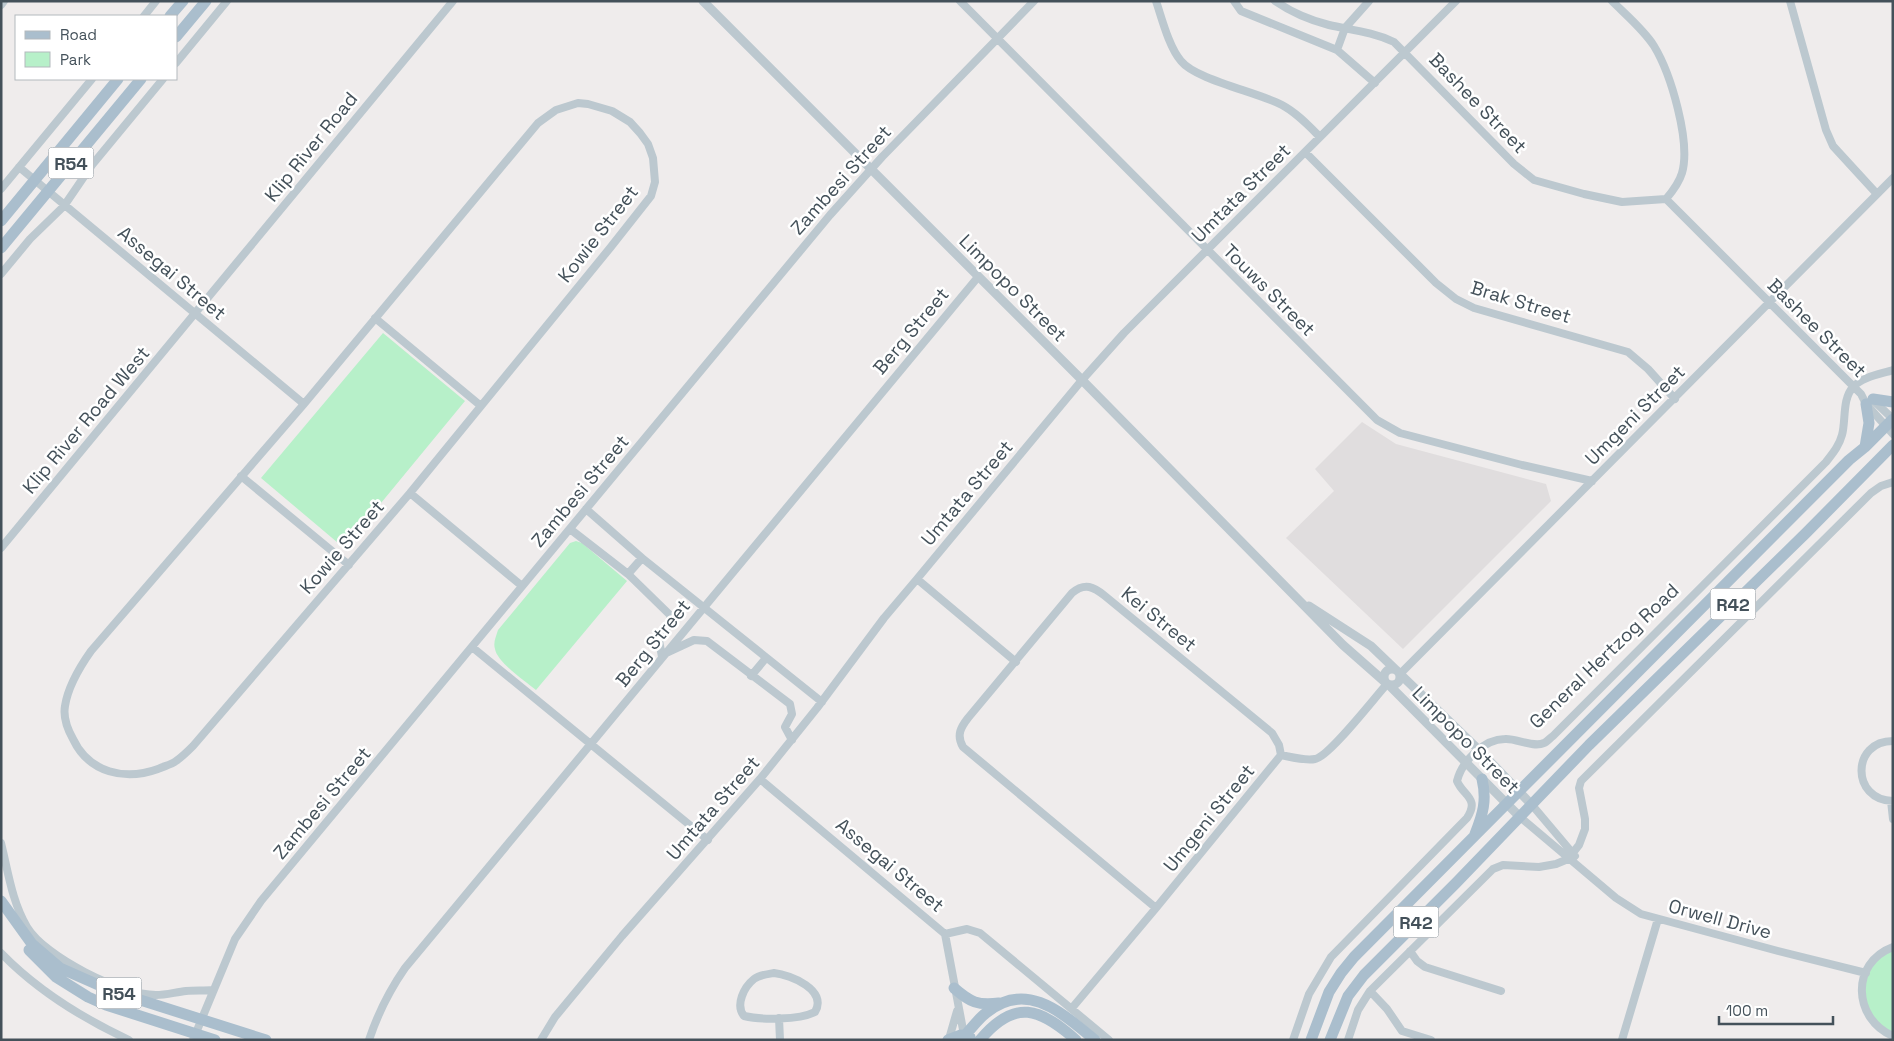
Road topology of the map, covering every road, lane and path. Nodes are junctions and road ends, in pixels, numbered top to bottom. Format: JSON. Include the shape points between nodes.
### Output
{"nodes":[{"id":1,"x":4,"y":1,"type":"edge"},
{"id":2,"x":156,"y":1,"type":"edge"},
{"id":3,"x":182,"y":1,"type":"edge"},
{"id":4,"x":206,"y":1,"type":"edge"},
{"id":5,"x":227,"y":1,"type":"edge"},
{"id":6,"x":453,"y":1,"type":"edge"},
{"id":7,"x":702,"y":1,"type":"edge"},
{"id":8,"x":960,"y":1,"type":"edge"},
{"id":9,"x":1034,"y":1,"type":"edge"},
{"id":10,"x":1156,"y":1,"type":"edge"},
{"id":11,"x":1234,"y":1,"type":"edge"},
{"id":12,"x":1275,"y":1,"type":"edge"},
{"id":13,"x":1369,"y":1,"type":"edge"},
{"id":14,"x":1456,"y":1,"type":"edge"},
{"id":15,"x":1612,"y":1,"type":"edge"},
{"id":16,"x":1790,"y":1,"type":"edge"},
{"id":17,"x":1,"y":5,"type":"edge"},
{"id":18,"x":145,"y":15,"type":"edge"},
{"id":19,"x":171,"y":15,"type":"edge"},
{"id":20,"x":1345,"y":28,"type":"junction"},
{"id":21,"x":178,"y":34,"type":"edge"},
{"id":22,"x":997,"y":40,"type":"junction"},
{"id":23,"x":1337,"y":50,"type":"junction"},
{"id":24,"x":1406,"y":53,"type":"junction"},
{"id":25,"x":178,"y":61,"type":"edge"},
{"id":26,"x":91,"y":80,"type":"edge"},
{"id":27,"x":117,"y":80,"type":"edge"},
{"id":28,"x":140,"y":80,"type":"edge"},
{"id":29,"x":162,"y":80,"type":"edge"},
{"id":30,"x":1375,"y":83,"type":"junction"},
{"id":31,"x":1320,"y":137,"type":"junction"},
{"id":32,"x":1305,"y":152,"type":"junction"},
{"id":33,"x":19,"y":167,"type":"junction"},
{"id":34,"x":870,"y":169,"type":"junction"},
{"id":35,"x":1893,"y":178,"type":"edge"},
{"id":36,"x":35,"y":180,"type":"junction"},
{"id":37,"x":1,"y":189,"type":"edge"},
{"id":38,"x":48,"y":191,"type":"junction"},
{"id":39,"x":1877,"y":194,"type":"junction"},
{"id":40,"x":1666,"y":199,"type":"junction"},
{"id":41,"x":64,"y":206,"type":"junction"},
{"id":42,"x":1,"y":221,"type":"edge"},
{"id":43,"x":1,"y":248,"type":"edge"},
{"id":44,"x":1206,"y":250,"type":"junction"},
{"id":45,"x":1,"y":274,"type":"edge"},
{"id":46,"x":978,"y":277,"type":"junction"},
{"id":47,"x":1769,"y":302,"type":"junction"},
{"id":48,"x":195,"y":314,"type":"junction"},
{"id":49,"x":375,"y":318,"type":"junction"},
{"id":50,"x":1893,"y":370,"type":"edge"},
{"id":51,"x":1082,"y":380,"type":"junction"},
{"id":52,"x":1853,"y":387,"type":"junction"},
{"id":53,"x":1675,"y":399,"type":"junction"},
{"id":54,"x":1867,"y":399,"type":"junction"},
{"id":55,"x":1893,"y":402,"type":"edge"},
{"id":56,"x":304,"y":404,"type":"junction"},
{"id":57,"x":482,"y":406,"type":"junction"},
{"id":58,"x":1891,"y":424,"type":"edge"},
{"id":59,"x":1893,"y":445,"type":"edge"},
{"id":60,"x":1865,"y":447,"type":"junction"},
{"id":61,"x":1893,"y":460,"type":"edge"},
{"id":62,"x":1876,"y":463,"type":"junction"},
{"id":63,"x":241,"y":476,"type":"junction"},
{"id":64,"x":1592,"y":481,"type":"junction"},
{"id":65,"x":1893,"y":482,"type":"edge"},
{"id":66,"x":410,"y":493,"type":"junction"},
{"id":67,"x":586,"y":509,"type":"junction"},
{"id":68,"x":570,"y":529,"type":"junction"},
{"id":69,"x":1,"y":548,"type":"edge"},
{"id":70,"x":642,"y":558,"type":"junction"},
{"id":71,"x":348,"y":565,"type":"junction"},
{"id":72,"x":628,"y":574,"type":"junction"},
{"id":73,"x":917,"y":579,"type":"junction"},
{"id":74,"x":522,"y":586,"type":"junction"},
{"id":75,"x":1298,"y":599,"type":"junction"},
{"id":76,"x":703,"y":606,"type":"junction"},
{"id":77,"x":472,"y":647,"type":"junction"},
{"id":78,"x":663,"y":656,"type":"junction"},
{"id":79,"x":766,"y":658,"type":"junction"},
{"id":80,"x":1016,"y":662,"type":"junction"},
{"id":81,"x":1398,"y":672,"type":"junction"},
{"id":82,"x":751,"y":676,"type":"junction"},
{"id":83,"x":1387,"y":684,"type":"junction"},
{"id":84,"x":822,"y":702,"type":"junction"},
{"id":85,"x":792,"y":740,"type":"junction"},
{"id":86,"x":1893,"y":741,"type":"edge"},
{"id":87,"x":592,"y":743,"type":"junction"},
{"id":88,"x":1479,"y":750,"type":"junction"},
{"id":89,"x":1281,"y":755,"type":"junction"},
{"id":90,"x":1465,"y":763,"type":"junction"},
{"id":91,"x":760,"y":779,"type":"junction"},
{"id":92,"x":1482,"y":779,"type":"junction"},
{"id":93,"x":1520,"y":791,"type":"junction"},
{"id":94,"x":1892,"y":801,"type":"edge"},
{"id":95,"x":1532,"y":804,"type":"junction"},
{"id":96,"x":1507,"y":805,"type":"junction"},
{"id":97,"x":1520,"y":818,"type":"junction"},
{"id":98,"x":1893,"y":819,"type":"edge"},
{"id":99,"x":1473,"y":838,"type":"junction"},
{"id":100,"x":708,"y":840,"type":"junction"},
{"id":101,"x":1,"y":843,"type":"edge"},
{"id":102,"x":1571,"y":856,"type":"junction"},
{"id":103,"x":1,"y":901,"type":"edge"},
{"id":104,"x":1,"y":906,"type":"edge"},
{"id":105,"x":1156,"y":908,"type":"junction"},
{"id":106,"x":1658,"y":919,"type":"junction"},
{"id":107,"x":945,"y":934,"type":"junction"},
{"id":108,"x":1893,"y":947,"type":"edge"},
{"id":109,"x":1410,"y":951,"type":"junction"},
{"id":110,"x":1,"y":953,"type":"edge"},
{"id":111,"x":1866,"y":972,"type":"junction"},
{"id":112,"x":954,"y":988,"type":"junction"},
{"id":113,"x":213,"y":990,"type":"junction"},
{"id":114,"x":1370,"y":991,"type":"junction"},
{"id":115,"x":1501,"y":991,"type":"dead end"},
{"id":116,"x":958,"y":1002,"type":"junction"},
{"id":117,"x":1002,"y":1003,"type":"junction"},
{"id":118,"x":1072,"y":1008,"type":"junction"},
{"id":119,"x":778,"y":1018,"type":"junction"},
{"id":120,"x":202,"y":1020,"type":"junction"},
{"id":121,"x":1893,"y":1036,"type":"edge"},
{"id":122,"x":195,"y":1037,"type":"edge"},
{"id":123,"x":968,"y":1037,"type":"edge"},
{"id":124,"x":948,"y":1039,"type":"edge"},
{"id":125,"x":129,"y":1040,"type":"edge"},
{"id":126,"x":215,"y":1040,"type":"edge"},
{"id":127,"x":266,"y":1040,"type":"edge"},
{"id":128,"x":369,"y":1040,"type":"edge"},
{"id":129,"x":541,"y":1040,"type":"edge"},
{"id":130,"x":780,"y":1040,"type":"edge"},
{"id":131,"x":980,"y":1040,"type":"edge"},
{"id":132,"x":1076,"y":1040,"type":"edge"},
{"id":133,"x":1095,"y":1040,"type":"edge"},
{"id":134,"x":1109,"y":1040,"type":"edge"},
{"id":135,"x":1293,"y":1040,"type":"edge"},
{"id":136,"x":1311,"y":1040,"type":"edge"},
{"id":137,"x":1330,"y":1040,"type":"edge"},
{"id":138,"x":1348,"y":1040,"type":"edge"},
{"id":139,"x":1431,"y":1040,"type":"edge"},
{"id":140,"x":1622,"y":1040,"type":"edge"}],
"edges":[{"from":1,"to":17,"type":"street"},
{"from":2,"to":18,"type":"street"},
{"from":3,"to":19,"type":"main road"},
{"from":4,"to":21,"type":"main road"},
{"from":5,"to":25,"type":"street"},
{"from":6,"to":48,"type":"street","name":"Klip River Road"},
{"from":7,"to":34,"type":"street","name":"Limpopo Street"},
{"from":8,"to":22,"type":"street","name":"Touws Street"},
{"from":9,"to":22,"type":"street","name":"Zambesi Street"},
{"from":10,"to":31,"type":"street","via":[[1177,56],[1185,66],[1282,105]]},
{"from":11,"to":23,"type":"street","via":[[1241,11]]},
{"from":12,"to":20,"type":"street","name":"Bashee Street","via":[[1306,18]]},
{"from":13,"to":20,"type":"street"},
{"from":14,"to":24,"type":"street","name":"Umtata Street"},
{"from":15,"to":40,"type":"street","via":[[1655,48],[1672,90],[1684,156],[1680,178]]},
{"from":16,"to":39,"type":"street","via":[[1833,146]]},
{"from":20,"to":23,"type":"street"},
{"from":20,"to":24,"type":"street","name":"Bashee Street","via":[[1394,42]]},
{"from":22,"to":34,"type":"street","name":"Zambesi Street"},
{"from":22,"to":44,"type":"street","name":"Touws Street"},
{"from":23,"to":30,"type":"street"},
{"from":24,"to":30,"type":"street","name":"Umtata Street"},
{"from":24,"to":40,"type":"street","name":"Bashee Street","via":[[1514,164],[1534,180],[1622,202]]},
{"from":26,"to":33,"type":"street"},
{"from":27,"to":36,"type":"main road","number":"R54"},
{"from":28,"to":38,"type":"main road","number":"R54"},
{"from":29,"to":41,"type":"street","via":[[87,171]]},
{"from":30,"to":31,"type":"street","name":"Umtata Street"},
{"from":31,"to":32,"type":"street","name":"Umtata Street"},
{"from":32,"to":44,"type":"street","name":"Umtata Street"},
{"from":32,"to":53,"type":"street","name":"Brak Street","via":[[1456,299],[1483,311],[1628,352]]},
{"from":33,"to":36,"type":"street","name":"Assegai Street"},
{"from":33,"to":37,"type":"street"},
{"from":34,"to":46,"type":"street","name":"Limpopo Street"},
{"from":34,"to":67,"type":"street","name":"Zambesi Street","via":[[794,256]]},
{"from":35,"to":39,"type":"street","name":"Umgeni Street"},
{"from":36,"to":38,"type":"street","name":"Assegai Street"},
{"from":36,"to":42,"type":"main road","number":"R54"},
{"from":38,"to":41,"type":"street","name":"Assegai Street"},
{"from":38,"to":43,"type":"main road","number":"R54"},
{"from":39,"to":47,"type":"street","name":"Umgeni Street"},
{"from":40,"to":47,"type":"street","name":"Bashee Street"},
{"from":41,"to":45,"type":"street","via":[[30,239]]},
{"from":41,"to":48,"type":"street","name":"Assegai Street"},
{"from":44,"to":51,"type":"street","name":"Umtata Street"},
{"from":44,"to":64,"type":"street","name":"Touws Street","via":[[1369,413],[1385,425],[1400,433]]},
{"from":46,"to":51,"type":"street","name":"Limpopo Street"},
{"from":46,"to":76,"type":"street","name":"Berg Street"},
{"from":47,"to":52,"type":"street","name":"Bashee Street"},
{"from":47,"to":53,"type":"street","name":"Umgeni Street"},
{"from":48,"to":56,"type":"street","name":"Assegai Street"},
{"from":48,"to":69,"type":"street","name":"Klip River Road West"},
{"from":49,"to":56,"type":"street","name":"Kowie Street"},
{"from":49,"to":57,"type":"street"},
{"from":49,"to":57,"type":"street","name":"Kowie Street","via":[[545,116],[578,103],[612,111],[630,122],[648,144],[653,158],[655,182],[651,196]]},
{"from":50,"to":52,"type":"street"},
{"from":51,"to":73,"type":"street","name":"Umtata Street"},
{"from":51,"to":75,"type":"street","name":"Limpopo Street"},
{"from":52,"to":54,"type":"street","name":"Bashee Street"},
{"from":52,"to":88,"type":"street","name":"General Hertzog Road","via":[[1840,443],[1826,462],[1553,736],[1538,744],[1498,740]]},
{"from":53,"to":64,"type":"street","name":"Umgeni Street"},
{"from":54,"to":55,"type":"main road"},
{"from":54,"to":58,"type":"street","name":"Bashee Street"},
{"from":54,"to":60,"type":"main road","via":[[1869,423]]},
{"from":56,"to":63,"type":"street","name":"Kowie Street"},
{"from":57,"to":66,"type":"street","name":"Kowie Street"},
{"from":58,"to":60,"type":"main road","name":"General Hertzog Road","number":"R42"},
{"from":59,"to":62,"type":"main road","number":"R42"},
{"from":60,"to":93,"type":"main road","name":"General Hertzog Road","number":"R42"},
{"from":61,"to":62,"type":"main road"},
{"from":62,"to":95,"type":"main road","number":"R42"},
{"from":63,"to":71,"type":"street"},
{"from":63,"to":71,"type":"street","name":"Kowie Street","via":[[78,669],[64,708],[68,730],[89,761],[126,775],[150,772],[174,762],[193,746]]},
{"from":64,"to":81,"type":"street","name":"Umgeni Street"},
{"from":65,"to":102,"type":"street","via":[[1871,493],[1581,781],[1579,788],[1585,824],[1581,840]]},
{"from":66,"to":71,"type":"street","name":"Kowie Street"},
{"from":66,"to":74,"type":"street"},
{"from":67,"to":68,"type":"street","name":"Zambesi Street"},
{"from":67,"to":70,"type":"street"},
{"from":68,"to":72,"type":"street"},
{"from":68,"to":74,"type":"street","name":"Zambesi Street"},
{"from":70,"to":72,"type":"street"},
{"from":70,"to":76,"type":"street"},
{"from":72,"to":78,"type":"street","via":[[671,617],[659,640]]},
{"from":73,"to":80,"type":"street"},
{"from":73,"to":84,"type":"street","name":"Umtata Street"},
{"from":74,"to":77,"type":"street","name":"Zambesi Street"},
{"from":75,"to":81,"type":"street","name":"Limpopo Street","via":[[1371,646]]},
{"from":75,"to":83,"type":"street","name":"Limpopo Street"},
{"from":76,"to":78,"type":"street","name":"Berg Street"},
{"from":76,"to":79,"type":"street"},
{"from":77,"to":87,"type":"street"},
{"from":77,"to":113,"type":"street","name":"Zambesi Street","via":[[261,901],[234,939]]},
{"from":78,"to":82,"type":"street","via":[[694,640],[704,640]]},
{"from":78,"to":87,"type":"street","name":"Berg Street"},
{"from":79,"to":82,"type":"street"},
{"from":79,"to":84,"type":"street"},
{"from":80,"to":89,"type":"street","name":"Kei Street","via":[[1072,593],[1091,586],[1272,733]]},
{"from":80,"to":105,"type":"street","name":"Kei Street","via":[[961,727],[961,743]]},
{"from":81,"to":83,"type":"street","via":[[1399,682]]},
{"from":81,"to":83,"type":"street","via":[[1391,669],[1386,672]]},
{"from":81,"to":88,"type":"street","name":"Limpopo Street"},
{"from":82,"to":85,"type":"street","via":[[790,704],[792,714],[785,727]]},
{"from":83,"to":89,"type":"street","via":[[1320,758]]},
{"from":83,"to":90,"type":"street","name":"Limpopo Street"},
{"from":84,"to":85,"type":"street","name":"Umtata Street"},
{"from":85,"to":91,"type":"street","name":"Umtata Street"},
{"from":86,"to":94,"type":"street","via":[[1877,744],[1869,750],[1861,768],[1864,782],[1872,794]]},
{"from":87,"to":100,"type":"street"},
{"from":87,"to":128,"type":"street","name":"Berg Street","via":[[404,968],[380,1008]]},
{"from":88,"to":90,"type":"street","name":"General Hertzog Road"},
{"from":88,"to":93,"type":"street","name":"Limpopo Street"},
{"from":89,"to":105,"type":"street","name":"Umgeni Street"},
{"from":90,"to":92,"type":"street","name":"Limpopo Street"},
{"from":90,"to":135,"type":"street","via":[[1457,781],[1471,800],[1470,814],[1331,957],[1309,994]]},
{"from":91,"to":100,"type":"street","name":"Umtata Street"},
{"from":91,"to":107,"type":"street","name":"Assegai Street"},
{"from":92,"to":96,"type":"street","name":"Limpopo Street"},
{"from":92,"to":99,"type":"main road","via":[[1485,804]]},
{"from":93,"to":95,"type":"street","name":"Limpopo Street"},
{"from":93,"to":96,"type":"main road","name":"General Hertzog Road","number":"R42"},
{"from":94,"to":98,"type":"street"},
{"from":95,"to":97,"type":"main road","number":"R42"},
{"from":95,"to":102,"type":"street","name":"Orwell Drive"},
{"from":96,"to":97,"type":"street","name":"Limpopo Street"},
{"from":96,"to":99,"type":"main road","name":"General Hertzog Road","number":"R42"},
{"from":97,"to":102,"type":"street","name":"Orwell Drive"},
{"from":97,"to":137,"type":"main road","number":"R42","via":[[1354,986]]},
{"from":99,"to":136,"type":"main road","name":"General Hertzog Road","number":"R42","via":[[1346,966],[1325,1000]]},
{"from":100,"to":129,"type":"street","name":"Umtata Street","via":[[555,1017]]},
{"from":101,"to":113,"type":"street","via":[[11,887],[28,928],[59,956],[96,977],[140,993],[156,995]]},
{"from":102,"to":106,"type":"street","name":"Orwell Drive","via":[[1625,904]]},
{"from":102,"to":109,"type":"street","via":[[1556,864],[1539,867],[1497,867]]},
{"from":103,"to":120,"type":"main road","number":"R54","via":[[32,944],[60,968],[112,991]]},
{"from":104,"to":122,"type":"main road","number":"R54","via":[[30,950],[72,988]]},
{"from":105,"to":118,"type":"street","name":"Umgeni Street"},
{"from":106,"to":111,"type":"street","name":"Orwell Drive"},
{"from":106,"to":140,"type":"street"},
{"from":107,"to":112,"type":"street","name":"Assegai Street"},
{"from":107,"to":118,"type":"street","via":[[966,929],[980,933]]},
{"from":108,"to":111,"type":"street","via":[[1875,958]]},
{"from":109,"to":114,"type":"street"},
{"from":109,"to":115,"type":"street","via":[[1425,967]]},
{"from":110,"to":125,"type":"street","via":[[66,1006]]},
{"from":111,"to":121,"type":"street","via":[[1862,990],[1864,1007],[1872,1022]]},
{"from":112,"to":116,"type":"street","name":"Assegai Street"},
{"from":112,"to":117,"type":"main road","via":[[972,1002]]},
{"from":113,"to":120,"type":"street","name":"Zambesi Street"},
{"from":114,"to":138,"type":"street","via":[[1361,1004]]},
{"from":114,"to":139,"type":"street","via":[[1402,1030]]},
{"from":116,"to":123,"type":"street","name":"Assegai Street"},
{"from":116,"to":124,"type":"street","via":[[956,1019]]},
{"from":117,"to":123,"type":"main road","via":[[985,1013]]},
{"from":117,"to":133,"type":"main road","via":[[1022,999],[1042,1002],[1058,1010]]},
{"from":118,"to":134,"type":"street"},
{"from":119,"to":119,"type":"street","via":[[748,1017],[741,1012],[742,996],[754,979],[774,972],[797,980],[818,997],[815,1012]]},
{"from":119,"to":130,"type":"street"},
{"from":120,"to":122,"type":"street","name":"Zambesi Street"},
{"from":120,"to":127,"type":"main road","number":"R54"},
{"from":122,"to":126,"type":"main road","number":"R54"},
{"from":123,"to":124,"type":"main road"},
{"from":131,"to":132,"type":"main road","via":[[1003,1018],[1017,1012],[1030,1012],[1050,1019]]}]}
